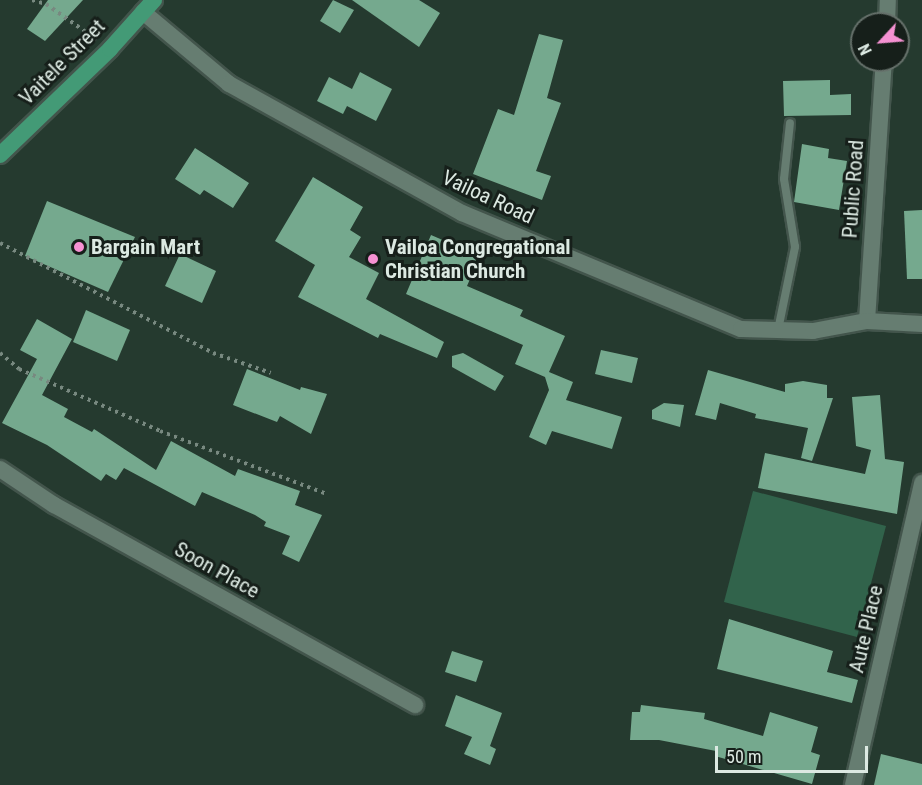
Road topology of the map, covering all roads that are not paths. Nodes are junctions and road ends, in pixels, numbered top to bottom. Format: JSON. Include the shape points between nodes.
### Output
{"nodes":[{"id":1,"x":148,"y":6,"type":"edge"},
{"id":2,"x":883,"y":72,"type":"edge"},
{"id":3,"x":790,"y":123,"type":"dead end"},
{"id":4,"x":0,"y":155,"type":"edge"},
{"id":5,"x":867,"y":321,"type":"junction"},
{"id":6,"x":922,"y":324,"type":"edge"},
{"id":7,"x":778,"y":330,"type":"junction"},
{"id":8,"x":0,"y":469,"type":"edge"},
{"id":9,"x":922,"y":483,"type":"edge"},
{"id":10,"x":415,"y":705,"type":"dead end"},
{"id":11,"x":853,"y":785,"type":"edge"}],
"edges":[{"from":1,"to":4,"type":"main road","name":"Vaitele Street"},
{"from":1,"to":7,"type":"street","name":"Vailoa Road","via":[[229,84],[462,213],[741,329]]},
{"from":2,"to":5,"type":"street","name":"Public Road"},
{"from":3,"to":7,"type":"lane","via":[[784,179],[795,247]]},
{"from":5,"to":6,"type":"street","name":"Vailoa Road"},
{"from":5,"to":7,"type":"street","name":"Vailoa Road","via":[[813,331]]},
{"from":8,"to":10,"type":"street","name":"Soon Place","via":[[54,505]]},
{"from":9,"to":11,"type":"street","name":"Aute Place"}]}
